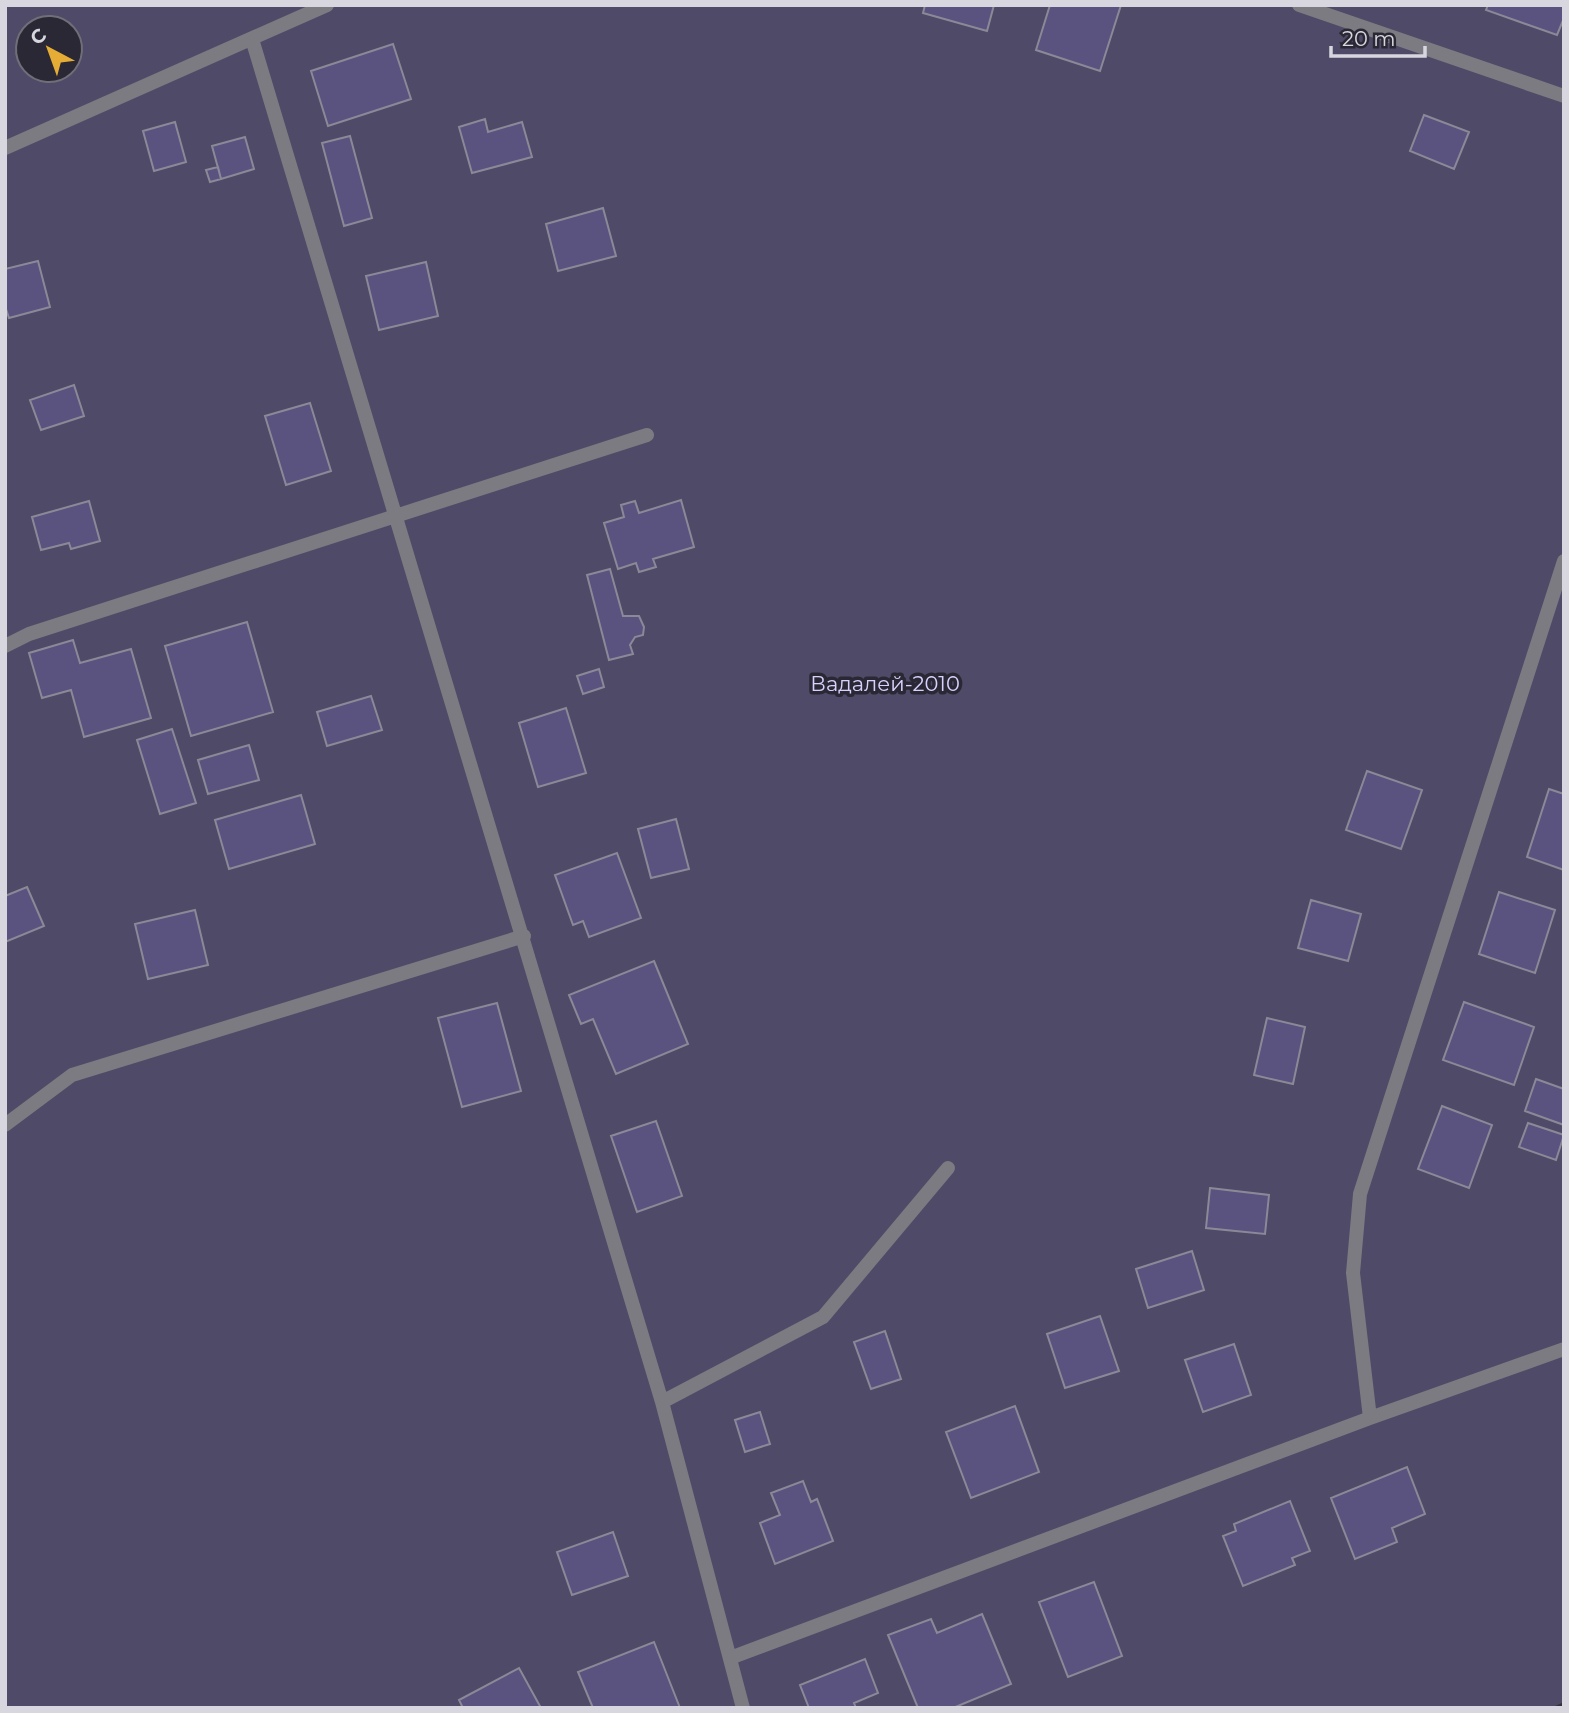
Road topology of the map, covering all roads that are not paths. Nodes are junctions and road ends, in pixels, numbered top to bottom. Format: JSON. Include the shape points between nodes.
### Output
{"nodes":[{"id":1,"x":327,"y":5,"type":"edge"},
{"id":2,"x":1300,"y":5,"type":"edge"},
{"id":3,"x":252,"y":39,"type":"junction"},
{"id":4,"x":1564,"y":96,"type":"edge"},
{"id":5,"x":5,"y":148,"type":"edge"},
{"id":6,"x":647,"y":435,"type":"dead end"},
{"id":7,"x":395,"y":519,"type":"junction"},
{"id":8,"x":1564,"y":561,"type":"edge"},
{"id":9,"x":5,"y":646,"type":"edge"},
{"id":10,"x":524,"y":936,"type":"junction"},
{"id":11,"x":5,"y":1125,"type":"edge"},
{"id":12,"x":948,"y":1168,"type":"dead end"},
{"id":13,"x":1564,"y":1349,"type":"edge"},
{"id":14,"x":662,"y":1402,"type":"junction"},
{"id":15,"x":1370,"y":1418,"type":"junction"},
{"id":16,"x":730,"y":1658,"type":"junction"},
{"id":17,"x":743,"y":1708,"type":"edge"}],
"edges":[{"from":1,"to":3,"type":"street"},
{"from":2,"to":4,"type":"street"},
{"from":3,"to":5,"type":"street"},
{"from":3,"to":7,"type":"street"},
{"from":6,"to":7,"type":"street"},
{"from":7,"to":9,"type":"street","via":[[29,634]]},
{"from":7,"to":10,"type":"street"},
{"from":8,"to":15,"type":"street","via":[[1360,1194],[1353,1273]]},
{"from":10,"to":11,"type":"street","via":[[72,1074]]},
{"from":10,"to":14,"type":"street"},
{"from":12,"to":14,"type":"street","via":[[823,1317]]},
{"from":13,"to":15,"type":"street"},
{"from":14,"to":16,"type":"street"},
{"from":15,"to":16,"type":"street"},
{"from":16,"to":17,"type":"street"}]}
